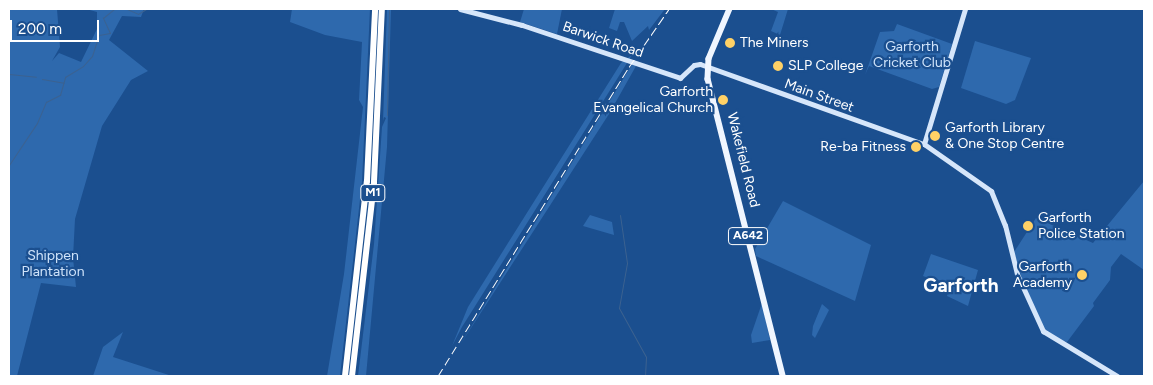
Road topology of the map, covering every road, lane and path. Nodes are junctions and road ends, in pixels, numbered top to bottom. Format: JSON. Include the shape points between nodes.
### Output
{"nodes":[{"id":1,"x":374,"y":9,"type":"edge"},
{"id":2,"x":382,"y":9,"type":"edge"},
{"id":3,"x":460,"y":9,"type":"edge"},
{"id":4,"x":730,"y":9,"type":"edge"},
{"id":5,"x":966,"y":9,"type":"edge"},
{"id":6,"x":707,"y":67,"type":"junction"},
{"id":7,"x":924,"y":144,"type":"junction"},
{"id":8,"x":345,"y":376,"type":"edge"},
{"id":9,"x":352,"y":376,"type":"edge"},
{"id":10,"x":783,"y":376,"type":"edge"},
{"id":11,"x":1117,"y":376,"type":"edge"}],
"edges":[{"from":1,"to":8,"type":"highway","number":"M1","via":[[367,181]]},
{"from":2,"to":9,"type":"highway","number":"M1","via":[[374,182]]},
{"from":3,"to":6,"type":"main road","name":"Barwick Road","via":[[522,25],[681,78],[695,64]]},
{"from":4,"to":6,"type":"main road"},
{"from":5,"to":7,"type":"main road"},
{"from":6,"to":7,"type":"main road","name":"Main Street"},
{"from":6,"to":10,"type":"main road","name":"Wakefield Road","number":"A642"},
{"from":7,"to":11,"type":"main road","name":"Main Street","via":[[991,191],[1005,225],[1020,282],[1043,331]]}]}
